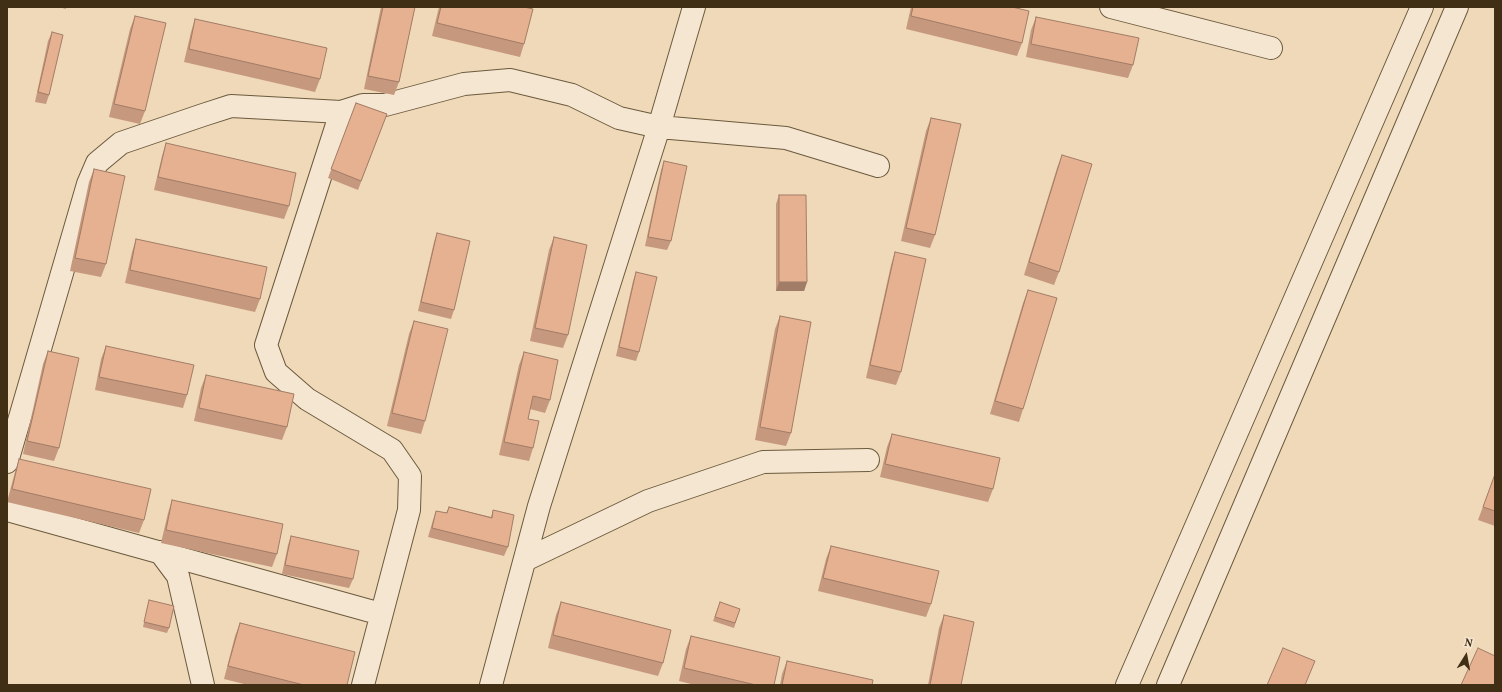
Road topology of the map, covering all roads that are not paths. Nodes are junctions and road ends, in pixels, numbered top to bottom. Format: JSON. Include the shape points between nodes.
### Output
{"nodes":[{"id":1,"x":694,"y":7,"type":"edge"},
{"id":2,"x":1110,"y":7,"type":"edge"},
{"id":3,"x":1422,"y":7,"type":"edge"},
{"id":4,"x":1457,"y":7,"type":"edge"},
{"id":5,"x":1271,"y":48,"type":"dead end"},
{"id":6,"x":341,"y":112,"type":"junction"},
{"id":7,"x":659,"y":127,"type":"junction"},
{"id":8,"x":878,"y":166,"type":"dead end"},
{"id":9,"x":868,"y":460,"type":"dead end"},
{"id":10,"x":7,"y":462,"type":"edge"},
{"id":11,"x":7,"y":510,"type":"edge"},
{"id":12,"x":160,"y":552,"type":"junction"},
{"id":13,"x":525,"y":560,"type":"junction"},
{"id":14,"x":381,"y":614,"type":"junction"},
{"id":15,"x":203,"y":685,"type":"edge"},
{"id":16,"x":363,"y":685,"type":"edge"},
{"id":17,"x":491,"y":685,"type":"edge"},
{"id":18,"x":1127,"y":685,"type":"edge"},
{"id":19,"x":1168,"y":685,"type":"edge"}],
"edges":[{"from":1,"to":7,"type":"street"},
{"from":2,"to":5,"type":"street"},
{"from":3,"to":18,"type":"street"},
{"from":4,"to":19,"type":"street"},
{"from":6,"to":7,"type":"street","via":[[363,105],[385,105],[464,84],[510,80],[572,95],[619,118]]},
{"from":6,"to":10,"type":"street","via":[[231,106],[121,143],[97,163],[88,184]]},
{"from":6,"to":14,"type":"street","via":[[266,344],[276,372],[307,399],[392,450],[410,476],[409,510]]},
{"from":7,"to":8,"type":"street","via":[[786,138]]},
{"from":7,"to":13,"type":"street","via":[[542,498]]},
{"from":9,"to":13,"type":"street","via":[[763,462],[648,501]]},
{"from":11,"to":12,"type":"street"},
{"from":12,"to":14,"type":"street"},
{"from":12,"to":15,"type":"street","via":[[178,576]]},
{"from":13,"to":17,"type":"street"},
{"from":14,"to":16,"type":"street"}]}
